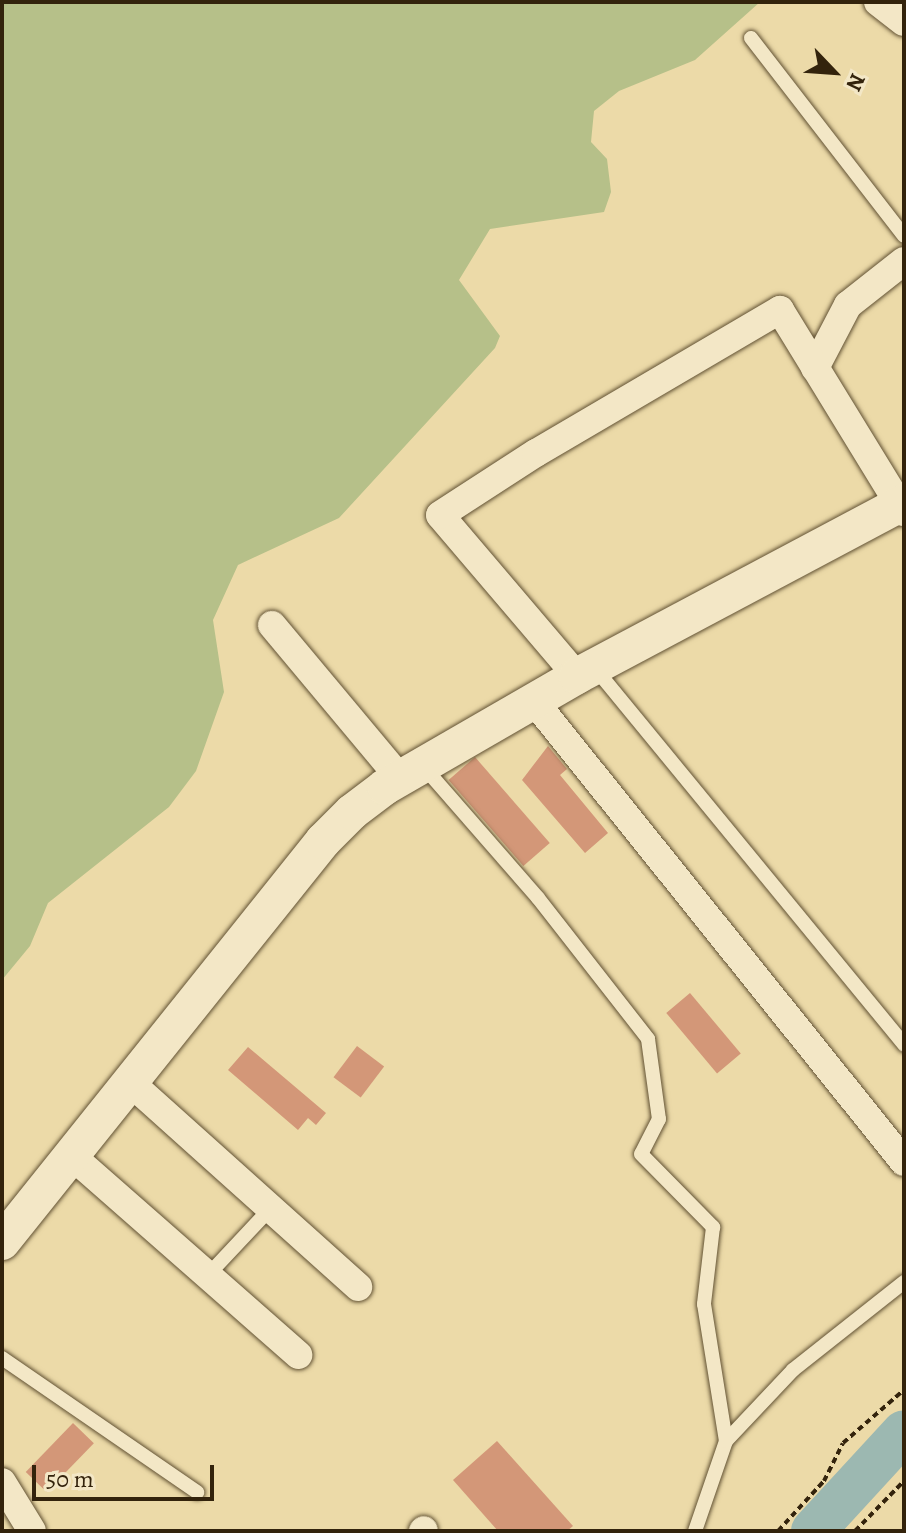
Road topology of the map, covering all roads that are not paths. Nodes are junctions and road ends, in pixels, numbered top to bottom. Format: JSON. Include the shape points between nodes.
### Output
{"nodes":[{"id":1,"x":878,"y":2,"type":"edge"},
{"id":2,"x":904,"y":22,"type":"edge"},
{"id":3,"x":751,"y":38,"type":"dead end"},
{"id":4,"x":904,"y":236,"type":"edge"},
{"id":5,"x":904,"y":261,"type":"edge"},
{"id":6,"x":815,"y":368,"type":"junction"},
{"id":7,"x":902,"y":506,"type":"edge"},
{"id":8,"x":272,"y":625,"type":"dead end"},
{"id":9,"x":585,"y":671,"type":"junction"},
{"id":10,"x":534,"y":701,"type":"junction"},
{"id":11,"x":411,"y":772,"type":"junction"},
{"id":12,"x":904,"y":1045,"type":"edge"},
{"id":13,"x":132,"y":1084,"type":"junction"},
{"id":14,"x":73,"y":1157,"type":"junction"},
{"id":15,"x":904,"y":1162,"type":"edge"},
{"id":16,"x":270,"y":1209,"type":"junction"},
{"id":17,"x":2,"y":1242,"type":"edge"},
{"id":18,"x":208,"y":1275,"type":"junction"},
{"id":19,"x":904,"y":1282,"type":"edge"},
{"id":20,"x":358,"y":1287,"type":"dead end"},
{"id":21,"x":298,"y":1355,"type":"dead end"},
{"id":22,"x":2,"y":1358,"type":"edge"},
{"id":23,"x":726,"y":1441,"type":"junction"},
{"id":24,"x":2,"y":1482,"type":"edge"},
{"id":25,"x":197,"y":1492,"type":"dead end"},
{"id":26,"x":32,"y":1531,"type":"edge"},
{"id":27,"x":695,"y":1531,"type":"edge"}],
"edges":[{"from":1,"to":2,"type":"street"},
{"from":3,"to":4,"type":"lane"},
{"from":5,"to":6,"type":"street","via":[[848,305]]},
{"from":6,"to":7,"type":"street"},
{"from":6,"to":9,"type":"street","via":[[780,310],[440,515]]},
{"from":7,"to":9,"type":"street"},
{"from":8,"to":11,"type":"street"},
{"from":9,"to":10,"type":"street"},
{"from":9,"to":12,"type":"lane"},
{"from":10,"to":11,"type":"street"},
{"from":10,"to":15,"type":"street"},
{"from":11,"to":13,"type":"street","via":[[323,841]]},
{"from":11,"to":23,"type":"lane","via":[[538,898],[648,1039],[659,1119],[641,1154],[713,1227],[704,1304]]},
{"from":13,"to":14,"type":"street"},
{"from":13,"to":16,"type":"street"},
{"from":14,"to":17,"type":"street"},
{"from":14,"to":18,"type":"street"},
{"from":16,"to":18,"type":"lane"},
{"from":16,"to":20,"type":"street"},
{"from":18,"to":21,"type":"street"},
{"from":19,"to":23,"type":"lane","via":[[793,1370]]},
{"from":22,"to":25,"type":"lane"},
{"from":23,"to":27,"type":"lane"},
{"from":24,"to":26,"type":"street"}]}
